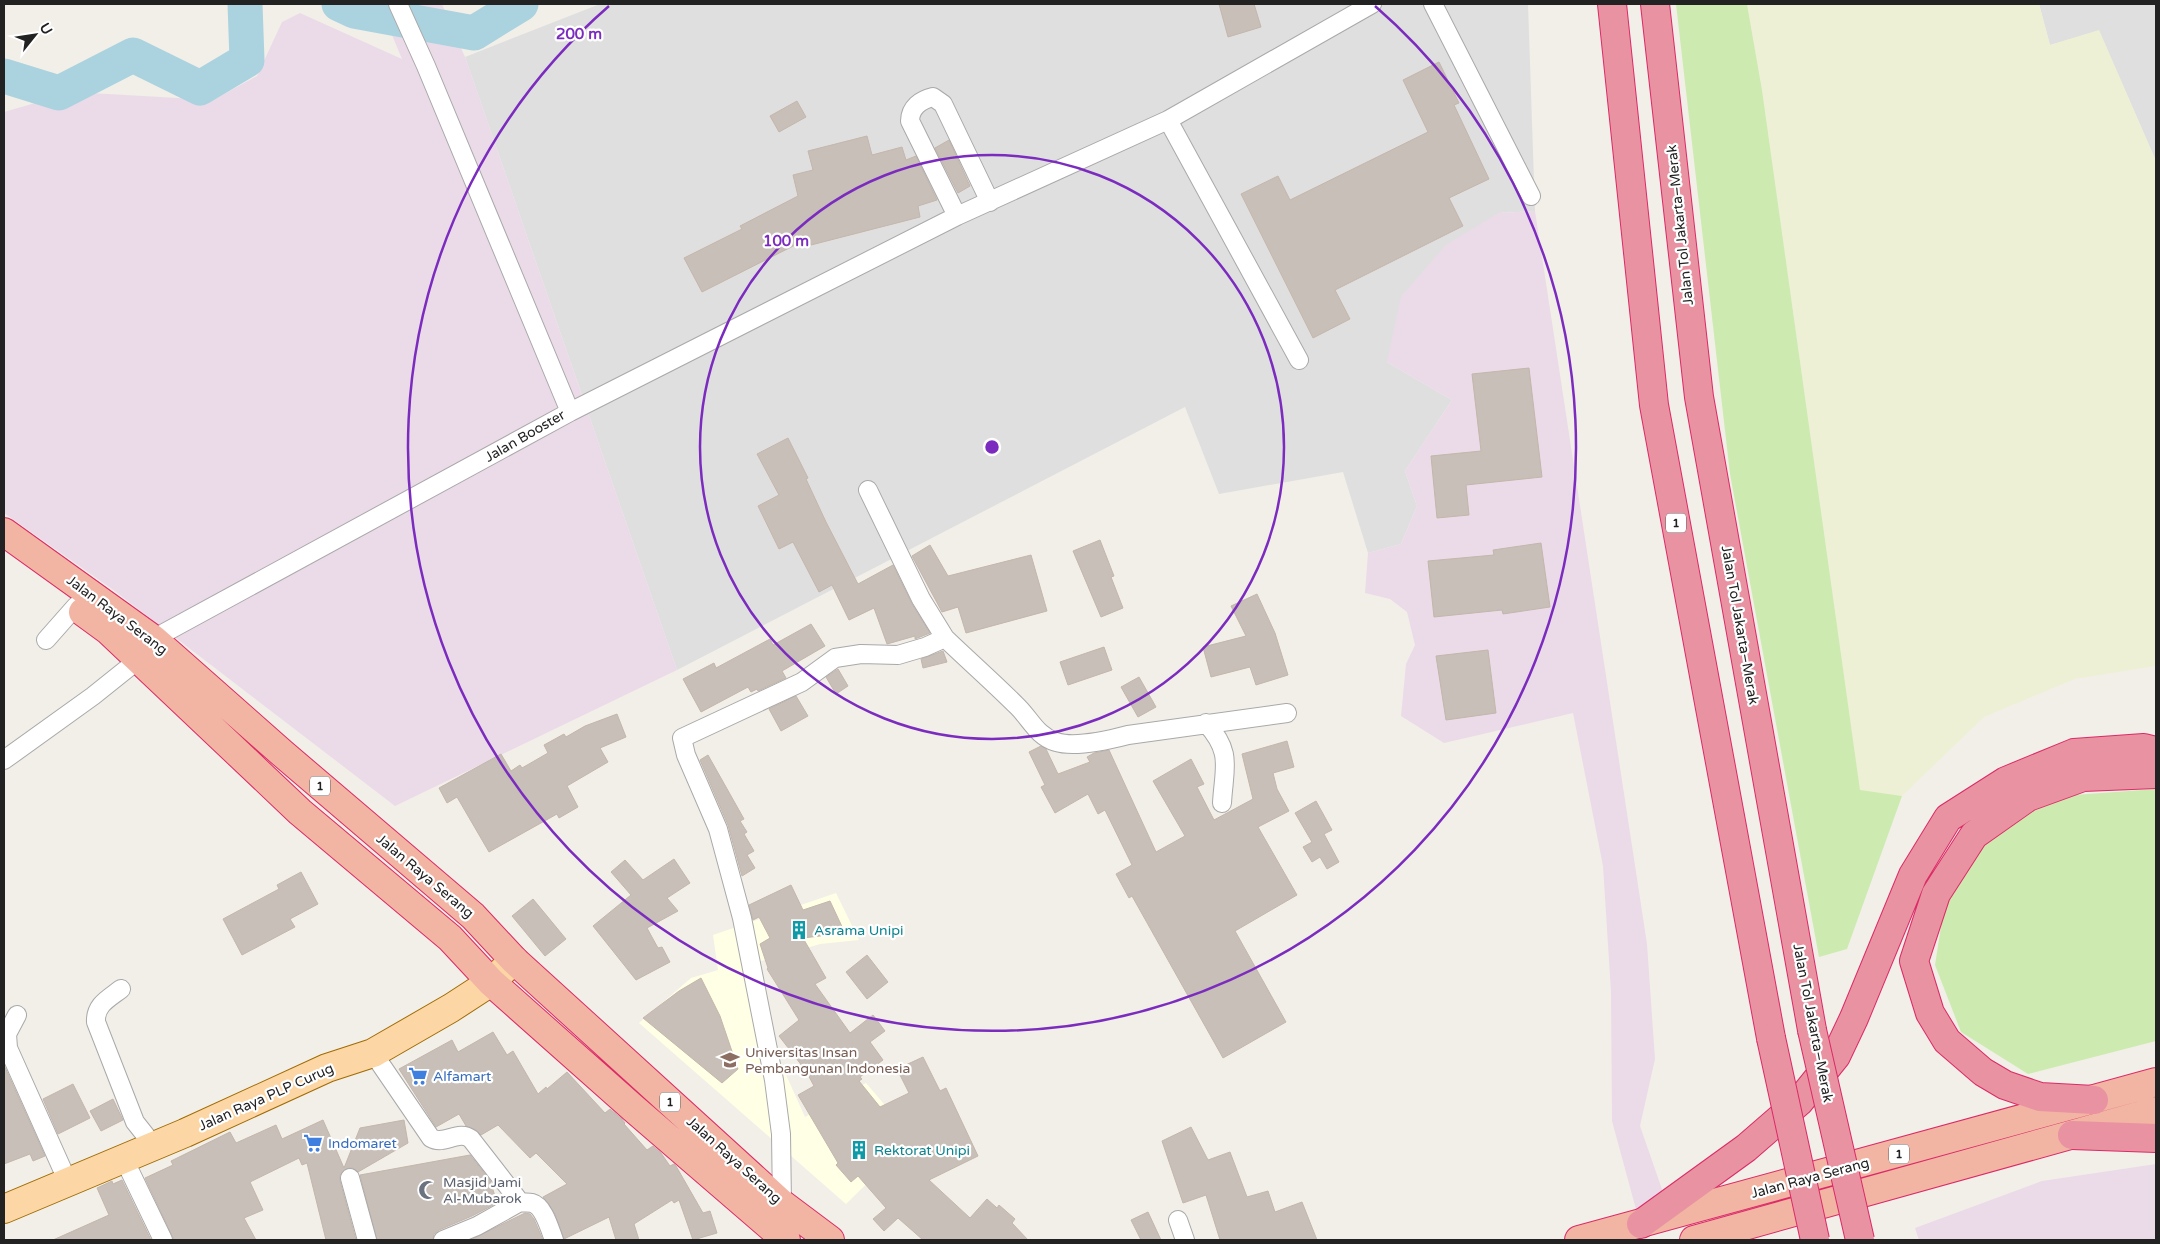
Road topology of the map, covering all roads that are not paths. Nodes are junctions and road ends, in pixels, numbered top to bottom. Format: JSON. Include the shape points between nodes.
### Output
{"nodes":[{"id":1,"x":398,"y":4,"type":"edge"},
{"id":2,"x":1372,"y":4,"type":"edge"},
{"id":3,"x":1433,"y":4,"type":"edge"},
{"id":4,"x":1612,"y":4,"type":"edge"},
{"id":5,"x":1655,"y":4,"type":"edge"},
{"id":6,"x":1168,"y":120,"type":"junction"},
{"id":7,"x":1531,"y":196,"type":"dead end"},
{"id":8,"x":990,"y":202,"type":"junction"},
{"id":9,"x":957,"y":216,"type":"junction"},
{"id":10,"x":1299,"y":360,"type":"dead end"},
{"id":11,"x":570,"y":412,"type":"junction"},
{"id":12,"x":868,"y":490,"type":"dead end"},
{"id":13,"x":4,"y":532,"type":"edge"},
{"id":14,"x":4,"y":553,"type":"edge"},
{"id":15,"x":76,"y":606,"type":"junction"},
{"id":16,"x":184,"y":624,"type":"junction"},
{"id":17,"x":945,"y":638,"type":"junction"},
{"id":18,"x":46,"y":640,"type":"dead end"},
{"id":19,"x":145,"y":650,"type":"junction"},
{"id":20,"x":174,"y":658,"type":"junction"},
{"id":21,"x":1287,"y":713,"type":"dead end"},
{"id":22,"x":1206,"y":723,"type":"junction"},
{"id":23,"x":2156,"y":751,"type":"edge"},
{"id":24,"x":4,"y":760,"type":"edge"},
{"id":25,"x":2156,"y":774,"type":"edge"},
{"id":26,"x":1222,"y":803,"type":"dead end"},
{"id":27,"x":514,"y":960,"type":"junction"},
{"id":28,"x":492,"y":982,"type":"junction"},
{"id":29,"x":121,"y":989,"type":"dead end"},
{"id":30,"x":16,"y":1014,"type":"dead end"},
{"id":31,"x":373,"y":1053,"type":"junction"},
{"id":32,"x":2156,"y":1082,"type":"edge"},
{"id":33,"x":2094,"y":1100,"type":"junction"},
{"id":34,"x":2156,"y":1110,"type":"edge"},
{"id":35,"x":2072,"y":1135,"type":"junction"},
{"id":36,"x":2156,"y":1138,"type":"edge"},
{"id":37,"x":154,"y":1146,"type":"junction"},
{"id":38,"x":124,"y":1159,"type":"junction"},
{"id":39,"x":350,"y":1178,"type":"dead end"},
{"id":40,"x":68,"y":1182,"type":"junction"},
{"id":41,"x":520,"y":1202,"type":"junction"},
{"id":42,"x":782,"y":1204,"type":"junction"},
{"id":43,"x":4,"y":1210,"type":"edge"},
{"id":44,"x":1178,"y":1220,"type":"dead end"},
{"id":45,"x":1641,"y":1224,"type":"junction"},
{"id":46,"x":1610,"y":1236,"type":"edge"},
{"id":47,"x":163,"y":1240,"type":"edge"},
{"id":48,"x":367,"y":1240,"type":"edge"},
{"id":49,"x":443,"y":1240,"type":"edge"},
{"id":50,"x":554,"y":1240,"type":"edge"},
{"id":51,"x":786,"y":1240,"type":"edge"},
{"id":52,"x":830,"y":1240,"type":"edge"},
{"id":53,"x":1185,"y":1240,"type":"edge"},
{"id":54,"x":1579,"y":1240,"type":"edge"},
{"id":55,"x":1694,"y":1240,"type":"edge"},
{"id":56,"x":1815,"y":1240,"type":"edge"},
{"id":57,"x":1860,"y":1240,"type":"edge"}],
"edges":[{"from":1,"to":11,"type":"street","name":"Jalan Booster"},
{"from":2,"to":6,"type":"street"},
{"from":3,"to":7,"type":"street"},
{"from":4,"to":56,"type":"highway","number":"1","bridge":true,"via":[[1654,405],[1771,1038]]},
{"from":5,"to":57,"type":"highway","name":"Jalan Tol Jakarta–Merak","bridge":true,"via":[[1699,397],[1812,1030]]},
{"from":6,"to":8,"type":"street"},
{"from":6,"to":10,"type":"street"},
{"from":8,"to":9,"type":"street"},
{"from":8,"to":9,"type":"street","via":[[943,104],[933,98],[926,99],[913,109],[910,121]]},
{"from":9,"to":11,"type":"street"},
{"from":11,"to":16,"type":"street","name":"Jalan Booster"},
{"from":12,"to":17,"type":"street","via":[[921,599]]},
{"from":13,"to":19,"type":"highway","name":"Jalan Raya Serang","number":"1"},
{"from":14,"to":15,"type":"highway","name":"Jalan Raya Serang","number":"1"},
{"from":15,"to":18,"type":"street"},
{"from":15,"to":19,"type":"highway","name":"Jalan Raya Serang","number":"1","via":[[109,631]]},
{"from":16,"to":19,"type":"street","name":"Jalan Booster"},
{"from":16,"to":20,"type":"street"},
{"from":17,"to":22,"type":"street","via":[[1020,708],[1037,731],[1055,742],[1110,740],[1128,734]]},
{"from":17,"to":42,"type":"street","via":[[898,655],[861,654],[835,658],[802,682],[682,738],[686,755],[718,829],[742,918],[776,1098],[781,1134]]},
{"from":19,"to":20,"type":"highway","name":"Jalan Raya Serang","number":"1"},
{"from":19,"to":24,"type":"street","name":"Jalan Booster","via":[[93,696]]},
{"from":19,"to":28,"type":"highway","name":"Jalan Raya Serang","number":"1","via":[[300,812],[450,938]]},
{"from":20,"to":27,"type":"highway","name":"Jalan Raya Serang","number":"1","via":[[473,916]]},
{"from":21,"to":22,"type":"street"},
{"from":22,"to":26,"type":"street","via":[[1221,741],[1225,754]]},
{"from":23,"to":45,"type":"highway","via":[[2144,748],[2074,753],[2006,781],[1948,818],[1914,875],[1836,1056],[1799,1102],[1746,1148]]},
{"from":25,"to":33,"type":"highway","via":[[2083,776],[2028,797],[1974,835],[1936,894],[1914,961],[1930,1013],[1947,1041],[1983,1072],[2040,1098]]},
{"from":27,"to":28,"type":"main road","name":"Jalan Raya PLP Curug"},
{"from":27,"to":42,"type":"highway","name":"Jalan Raya Serang","number":"1"},
{"from":28,"to":31,"type":"main road","name":"Jalan Raya PLP Curug"},
{"from":28,"to":51,"type":"highway","name":"Jalan Raya Serang","number":"1"},
{"from":29,"to":37,"type":"street","via":[[100,1005],[96,1022],[135,1122]]},
{"from":30,"to":40,"type":"street","via":[[7,1034],[8,1048]]},
{"from":31,"to":37,"type":"main road","name":"Jalan Raya PLP Curug","via":[[328,1068]]},
{"from":31,"to":41,"type":"street","via":[[431,1138],[440,1141],[468,1136]]},
{"from":32,"to":33,"type":"highway","name":"Jalan Raya Serang","number":"1"},
{"from":33,"to":45,"type":"highway","name":"Jalan Raya Serang","number":"1"},
{"from":34,"to":35,"type":"highway","name":"Jalan Raya Serang","number":"1"},
{"from":35,"to":36,"type":"highway"},
{"from":35,"to":55,"type":"highway","name":"Jalan Raya Serang","number":"1"},
{"from":37,"to":38,"type":"main road","name":"Jalan Raya PLP Curug"},
{"from":38,"to":40,"type":"main road","name":"Jalan Raya PLP Curug"},
{"from":38,"to":47,"type":"street"},
{"from":39,"to":48,"type":"street"},
{"from":40,"to":43,"type":"main road","name":"Jalan Raya PLP Curug"},
{"from":41,"to":49,"type":"street"},
{"from":41,"to":50,"type":"street","via":[[536,1205]]},
{"from":42,"to":52,"type":"highway","name":"Jalan Raya Serang","number":"1"},
{"from":44,"to":53,"type":"street"},
{"from":45,"to":46,"type":"highway","name":"Jalan Raya Serang","number":"1"},
{"from":46,"to":54,"type":"highway","name":"Jalan Raya Serang","number":"1"}]}
